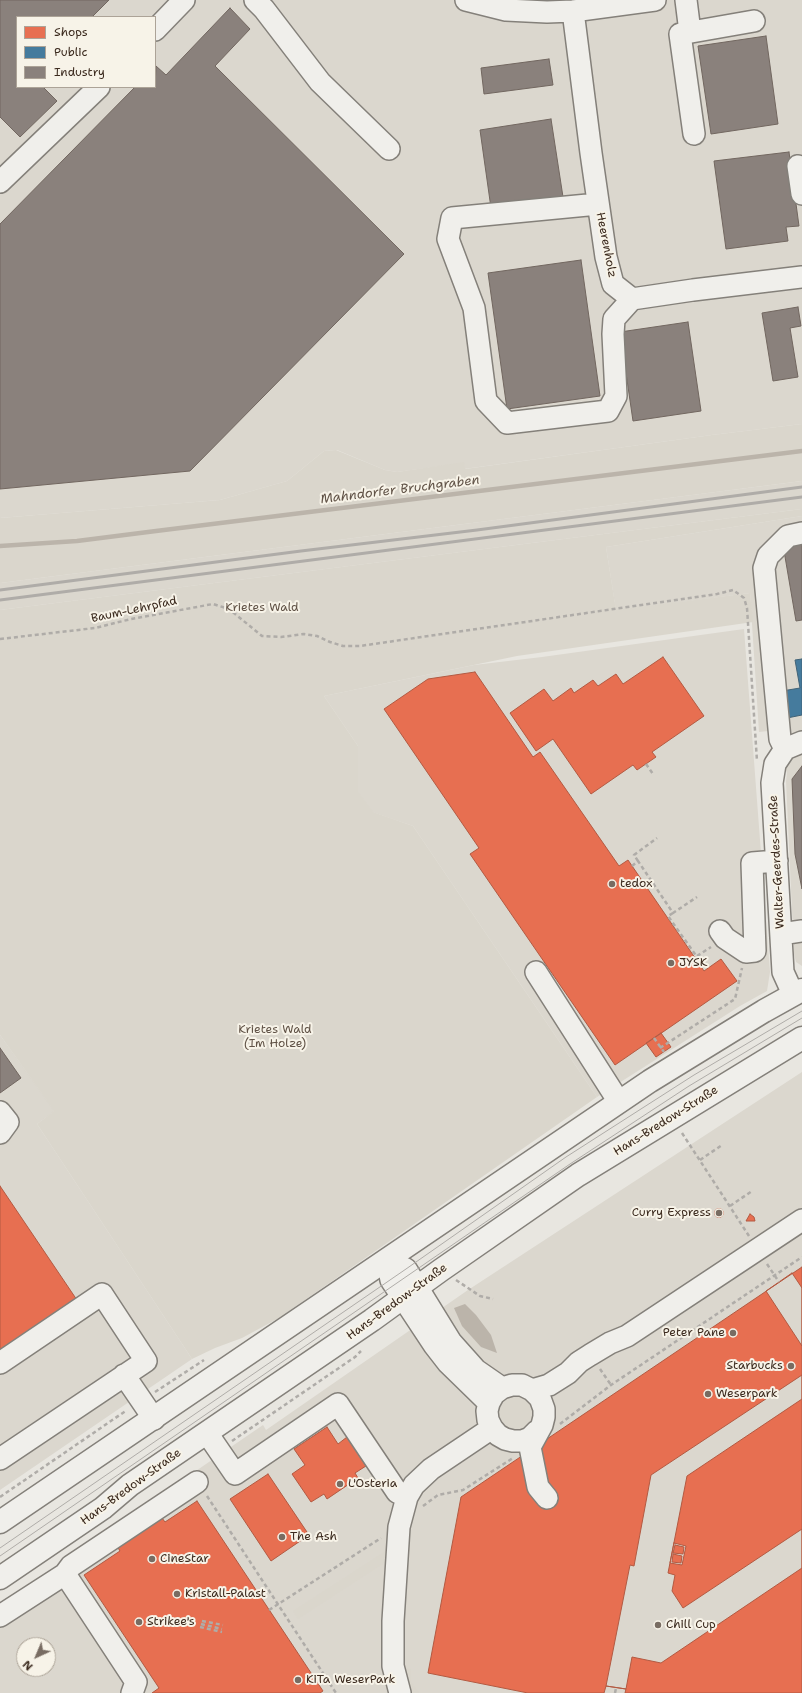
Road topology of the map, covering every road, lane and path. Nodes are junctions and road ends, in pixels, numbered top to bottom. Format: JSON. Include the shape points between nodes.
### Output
{"nodes":[{"id":1,"x":184,"y":0,"type":"edge"},
{"id":2,"x":254,"y":0,"type":"edge"},
{"id":3,"x":466,"y":0,"type":"edge"},
{"id":4,"x":655,"y":0,"type":"edge"},
{"id":5,"x":686,"y":0,"type":"edge"},
{"id":6,"x":561,"y":8,"type":"edge"},
{"id":7,"x":754,"y":22,"type":"dead end"},
{"id":8,"x":156,"y":29,"type":"edge"},
{"id":9,"x":690,"y":32,"type":"junction"},
{"id":10,"x":98,"y":88,"type":"edge"},
{"id":11,"x":694,"y":134,"type":"dead end"},
{"id":12,"x":389,"y":149,"type":"dead end"},
{"id":13,"x":798,"y":166,"type":"dead end"},
{"id":14,"x":0,"y":182,"type":"edge"},
{"id":15,"x":802,"y":194,"type":"edge"},
{"id":16,"x":598,"y":204,"type":"junction"},
{"id":17,"x":802,"y":277,"type":"edge"},
{"id":18,"x":632,"y":299,"type":"junction"},
{"id":19,"x":802,"y":533,"type":"edge"},
{"id":20,"x":0,"y":639,"type":"edge"},
{"id":21,"x":794,"y":746,"type":"edge"},
{"id":22,"x":757,"y":762,"type":"dead end"},
{"id":23,"x":646,"y":764,"type":"dead end"},
{"id":24,"x":653,"y":774,"type":"dead end"},
{"id":25,"x":657,"y":838,"type":"dead end"},
{"id":26,"x":638,"y":861,"type":"junction"},
{"id":27,"x":777,"y":861,"type":"junction"},
{"id":28,"x":632,"y":866,"type":"dead end"},
{"id":29,"x":697,"y":897,"type":"dead end"},
{"id":30,"x":673,"y":913,"type":"junction"},
{"id":31,"x":720,"y":931,"type":"dead end"},
{"id":32,"x":802,"y":931,"type":"edge"},
{"id":33,"x":781,"y":934,"type":"junction"},
{"id":34,"x":746,"y":952,"type":"junction"},
{"id":35,"x":702,"y":953,"type":"dead end"},
{"id":36,"x":536,"y":972,"type":"dead end"},
{"id":37,"x":798,"y":992,"type":"edge"},
{"id":38,"x":654,"y":1038,"type":"dead end"},
{"id":39,"x":802,"y":1038,"type":"edge"},
{"id":40,"x":660,"y":1048,"type":"junction"},
{"id":41,"x":667,"y":1057,"type":"dead end"},
{"id":42,"x":619,"y":1102,"type":"junction"},
{"id":43,"x":0,"y":1112,"type":"edge"},
{"id":44,"x":672,"y":1117,"type":"junction"},
{"id":45,"x":0,"y":1132,"type":"edge"},
{"id":46,"x":722,"y":1145,"type":"dead end"},
{"id":47,"x":700,"y":1160,"type":"junction"},
{"id":48,"x":752,"y":1191,"type":"dead end"},
{"id":49,"x":730,"y":1206,"type":"junction"},
{"id":50,"x":802,"y":1220,"type":"edge"},
{"id":51,"x":757,"y":1249,"type":"junction"},
{"id":52,"x":802,"y":1256,"type":"edge"},
{"id":53,"x":387,"y":1260,"type":"junction"},
{"id":54,"x":441,"y":1270,"type":"junction"},
{"id":55,"x":774,"y":1275,"type":"junction"},
{"id":56,"x":779,"y":1282,"type":"dead end"},
{"id":57,"x":411,"y":1292,"type":"junction"},
{"id":58,"x":493,"y":1299,"type":"dead end"},
{"id":59,"x":627,"y":1336,"type":"junction"},
{"id":60,"x":464,"y":1357,"type":"junction"},
{"id":61,"x":579,"y":1362,"type":"junction"},
{"id":62,"x":0,"y":1363,"type":"edge"},
{"id":63,"x":124,"y":1375,"type":"junction"},
{"id":64,"x":532,"y":1390,"type":"junction"},
{"id":65,"x":495,"y":1395,"type":"junction"},
{"id":66,"x":544,"y":1409,"type":"junction"},
{"id":67,"x":154,"y":1418,"type":"junction"},
{"id":68,"x":492,"y":1428,"type":"junction"},
{"id":69,"x":207,"y":1433,"type":"junction"},
{"id":70,"x":536,"y":1437,"type":"junction"},
{"id":71,"x":0,"y":1459,"type":"edge"},
{"id":72,"x":197,"y":1482,"type":"joint"},
{"id":73,"x":547,"y":1498,"type":"dead end"},
{"id":74,"x":405,"y":1504,"type":"junction"},
{"id":75,"x":0,"y":1522,"type":"edge"},
{"id":76,"x":386,"y":1535,"type":"dead end"},
{"id":77,"x":65,"y":1574,"type":"junction"},
{"id":78,"x":0,"y":1578,"type":"edge"},
{"id":79,"x":277,"y":1605,"type":"junction"},
{"id":80,"x":269,"y":1610,"type":"dead end"},
{"id":81,"x":0,"y":1616,"type":"edge"},
{"id":82,"x":222,"y":1628,"type":"joint"},
{"id":83,"x":616,"y":1688,"type":"dead end"},
{"id":84,"x":132,"y":1693,"type":"edge"},
{"id":85,"x":336,"y":1693,"type":"edge"},
{"id":86,"x":400,"y":1693,"type":"edge"},
{"id":87,"x":615,"y":1693,"type":"edge"}],
"edges":[{"from":1,"to":8,"type":"street"},
{"from":2,"to":12,"type":"street","via":[[264,9],[320,82]]},
{"from":3,"to":6,"type":"street","via":[[506,10]]},
{"from":4,"to":6,"type":"street"},
{"from":5,"to":9,"type":"street"},
{"from":6,"to":16,"type":"street","name":"Heerenholz"},
{"from":7,"to":9,"type":"street"},
{"from":9,"to":11,"type":"street","via":[[680,34]]},
{"from":10,"to":14,"type":"street"},
{"from":13,"to":15,"type":"street"},
{"from":16,"to":18,"type":"street","name":"Heerenholz","via":[[613,284]]},
{"from":16,"to":18,"type":"street","via":[[452,218],[448,239],[474,308],[486,401],[507,423],[608,411],[616,396],[614,319]]},
{"from":17,"to":18,"type":"street"},
{"from":19,"to":21,"type":"street","via":[[788,536],[768,556],[764,568],[780,740]]},
{"from":20,"to":22,"type":"path","name":"Baum-Lehrpfad","via":[[95,628],[213,604],[229,609],[262,636],[304,634],[343,646],[360,646],[733,590],[744,598],[747,608]]},
{"from":21,"to":27,"type":"street","name":"Walter-Geerdes-Straße","via":[[775,764],[773,773]]},
{"from":23,"to":24,"type":"path"},
{"from":25,"to":26,"type":"path","via":[[634,855]]},
{"from":26,"to":28,"type":"path"},
{"from":26,"to":30,"type":"path"},
{"from":27,"to":33,"type":"street","name":"Walter-Geerdes-Straße"},
{"from":27,"to":34,"type":"street","via":[[752,863],[755,951]]},
{"from":29,"to":30,"type":"path"},
{"from":30,"to":35,"type":"path","via":[[668,916],[696,957]]},
{"from":31,"to":34,"type":"street","via":[[725,938]]},
{"from":32,"to":33,"type":"street"},
{"from":33,"to":37,"type":"street","name":"Walter-Geerdes-Straße","via":[[783,972]]},
{"from":34,"to":40,"type":"path","via":[[735,999]]},
{"from":36,"to":42,"type":"street"},
{"from":37,"to":42,"type":"main road"},
{"from":38,"to":40,"type":"path"},
{"from":39,"to":44,"type":"main road","name":"Hans-Bredow-Straße"},
{"from":40,"to":41,"type":"path"},
{"from":42,"to":53,"type":"main road"},
{"from":43,"to":45,"type":"street","via":[[8,1122]]},
{"from":44,"to":47,"type":"path"},
{"from":44,"to":54,"type":"main road","name":"Hans-Bredow-Straße","via":[[578,1175]]},
{"from":46,"to":47,"type":"path"},
{"from":47,"to":49,"type":"path"},
{"from":48,"to":49,"type":"path"},
{"from":49,"to":51,"type":"path"},
{"from":50,"to":51,"type":"street"},
{"from":51,"to":55,"type":"path"},
{"from":51,"to":59,"type":"street"},
{"from":52,"to":55,"type":"path"},
{"from":53,"to":57,"type":"street","via":[[391,1280]]},
{"from":53,"to":67,"type":"main road"},
{"from":54,"to":57,"type":"main road","name":"Hans-Bredow-Straße"},
{"from":54,"to":58,"type":"path","via":[[480,1296]]},
{"from":55,"to":56,"type":"path"},
{"from":55,"to":70,"type":"path"},
{"from":57,"to":60,"type":"street"},
{"from":57,"to":65,"type":"street","via":[[448,1363]]},
{"from":57,"to":69,"type":"main road","name":"Hans-Bredow-Straße"},
{"from":59,"to":61,"type":"street"},
{"from":59,"to":66,"type":"street","via":[[618,1349],[570,1381]]},
{"from":60,"to":61,"type":"street","via":[[492,1370],[533,1375],[551,1373]]},
{"from":60,"to":65,"type":"street","via":[[486,1378]]},
{"from":61,"to":64,"type":"street","via":[[568,1373],[549,1385]]},
{"from":62,"to":63,"type":"street","via":[[102,1294],[146,1361]]},
{"from":63,"to":67,"type":"street"},
{"from":63,"to":71,"type":"street"},
{"from":64,"to":65,"type":"street","via":[[522,1385],[512,1385]]},
{"from":64,"to":66,"type":"street","via":[[540,1398]]},
{"from":65,"to":68,"type":"street","via":[[488,1416]]},
{"from":66,"to":70,"type":"street","via":[[544,1417]]},
{"from":67,"to":75,"type":"main road"},
{"from":68,"to":70,"type":"street","via":[[498,1435],[513,1441]]},
{"from":68,"to":74,"type":"street","via":[[431,1468],[414,1485]]},
{"from":69,"to":74,"type":"street","via":[[234,1474],[338,1404]]},
{"from":69,"to":78,"type":"main road","name":"Hans-Bredow-Straße"},
{"from":70,"to":73,"type":"street","via":[[538,1487]]},
{"from":70,"to":74,"type":"path","via":[[463,1490],[438,1496],[413,1513]]},
{"from":72,"to":77,"type":"street","via":[[71,1566]]},
{"from":72,"to":79,"type":"path"},
{"from":74,"to":86,"type":"street","via":[[399,1527],[393,1621],[393,1666]]},
{"from":76,"to":79,"type":"path"},
{"from":77,"to":81,"type":"street"},
{"from":77,"to":84,"type":"street","via":[[136,1682]]},
{"from":79,"to":80,"type":"path"},
{"from":79,"to":85,"type":"path"},
{"from":82,"to":82,"type":"path","via":[[201,1624]]},
{"from":83,"to":87,"type":"path"}]}
